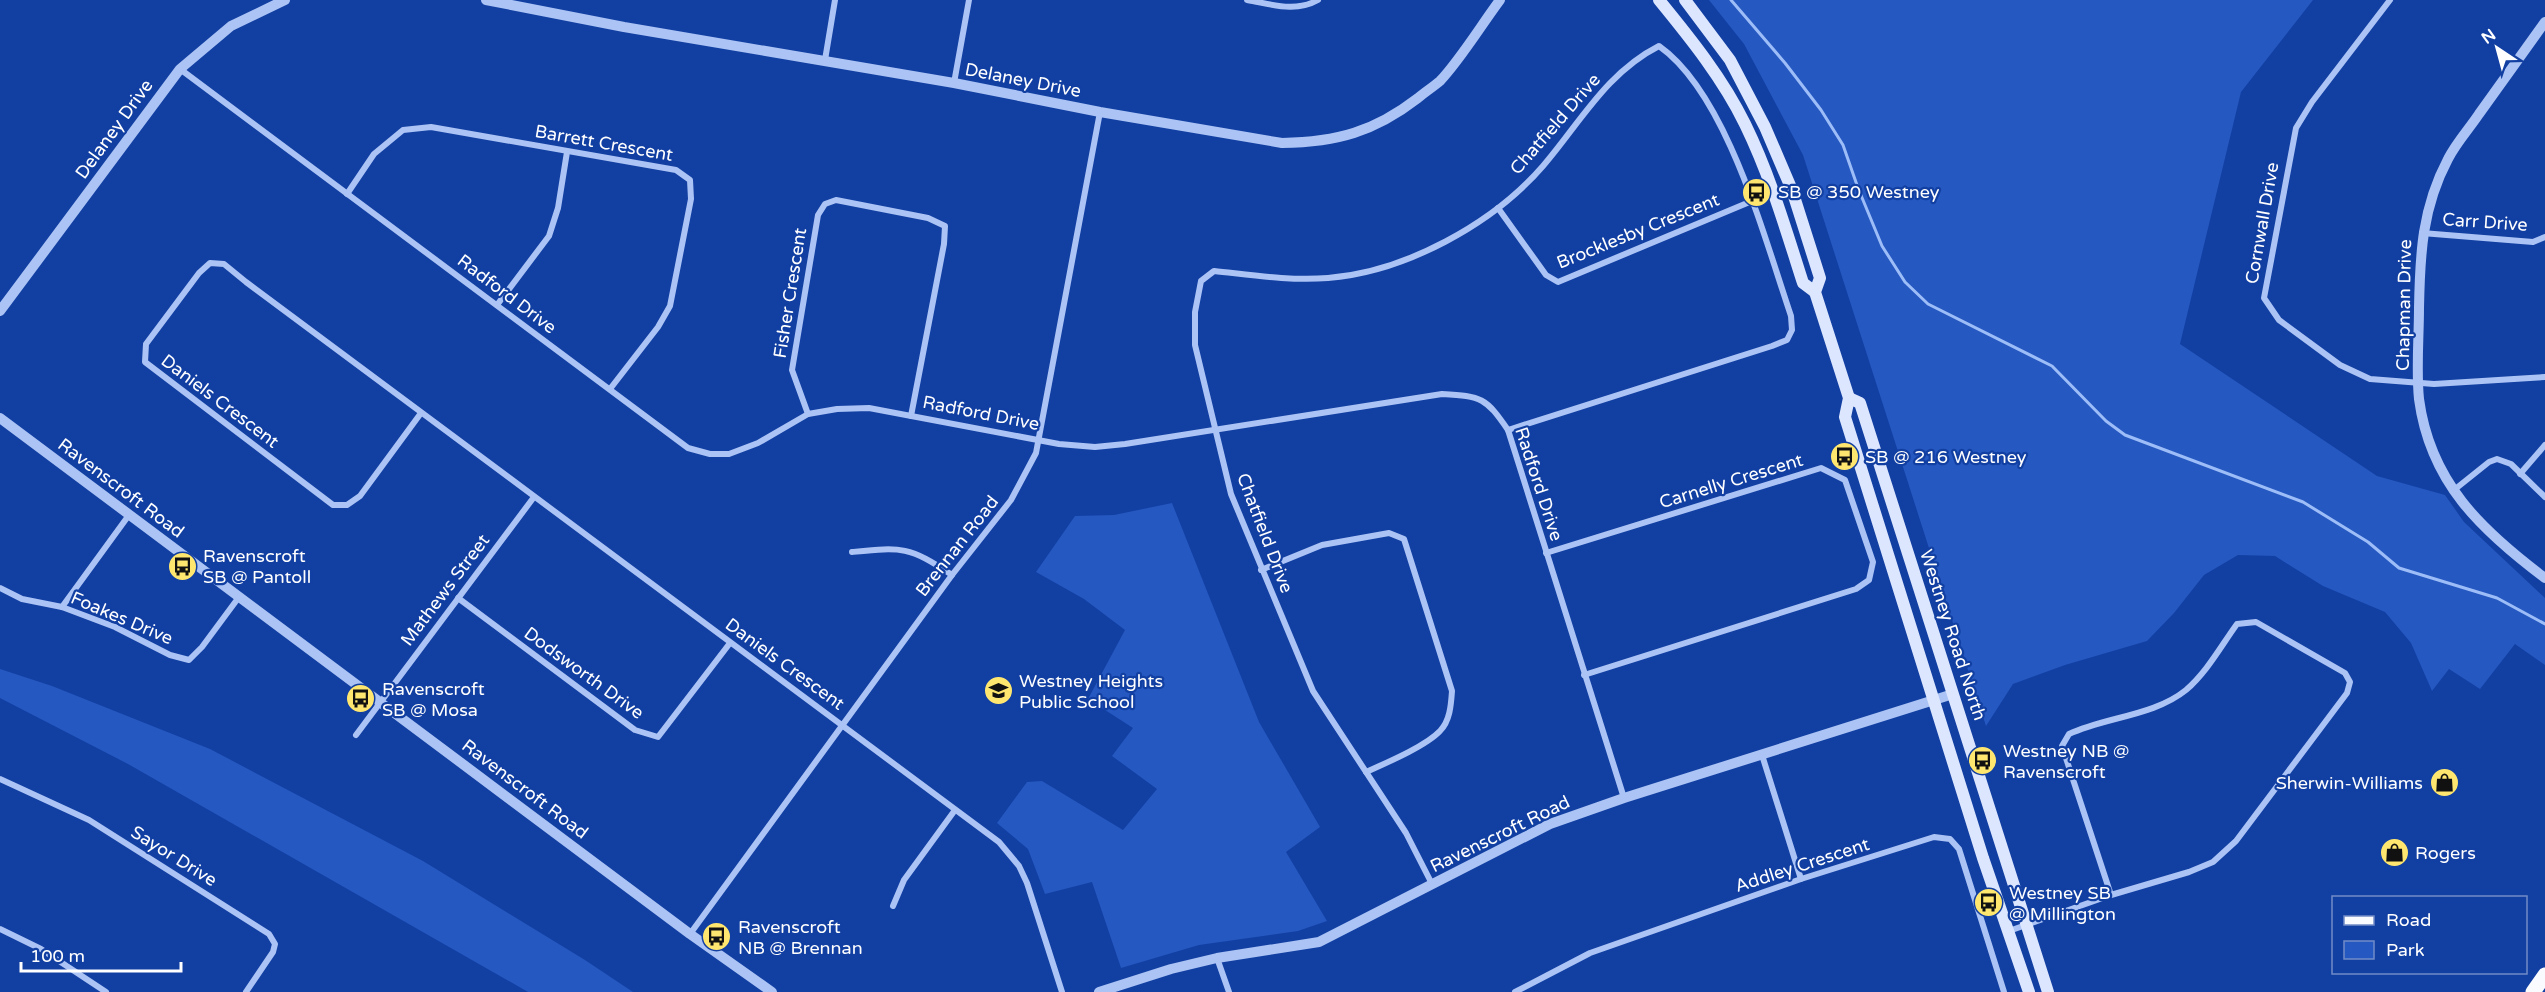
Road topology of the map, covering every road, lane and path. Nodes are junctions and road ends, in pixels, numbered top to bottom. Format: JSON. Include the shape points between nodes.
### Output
{"nodes":[{"id":1,"x":285,"y":0,"type":"edge"},
{"id":2,"x":486,"y":0,"type":"edge"},
{"id":3,"x":835,"y":0,"type":"edge"},
{"id":4,"x":969,"y":0,"type":"edge"},
{"id":5,"x":1247,"y":0,"type":"edge"},
{"id":6,"x":1318,"y":0,"type":"edge"},
{"id":7,"x":1500,"y":0,"type":"edge"},
{"id":8,"x":1659,"y":0,"type":"edge"},
{"id":9,"x":1685,"y":0,"type":"edge"},
{"id":10,"x":2390,"y":0,"type":"edge"},
{"id":11,"x":524,"y":4,"type":"edge"},
{"id":12,"x":2545,"y":22,"type":"edge"},
{"id":13,"x":825,"y":60,"type":"junction"},
{"id":14,"x":180,"y":69,"type":"junction"},
{"id":15,"x":954,"y":83,"type":"junction"},
{"id":16,"x":1100,"y":112,"type":"junction"},
{"id":17,"x":567,"y":152,"type":"junction"},
{"id":18,"x":347,"y":194,"type":"junction"},
{"id":19,"x":1752,"y":201,"type":"junction"},
{"id":20,"x":1498,"y":208,"type":"junction"},
{"id":21,"x":2422,"y":233,"type":"junction"},
{"id":22,"x":2545,"y":237,"type":"edge"},
{"id":23,"x":1815,"y":292,"type":"junction"},
{"id":24,"x":497,"y":305,"type":"junction"},
{"id":25,"x":0,"y":311,"type":"edge"},
{"id":26,"x":2545,"y":377,"type":"edge"},
{"id":27,"x":2419,"y":382,"type":"junction"},
{"id":28,"x":610,"y":389,"type":"junction"},
{"id":29,"x":1849,"y":398,"type":"junction"},
{"id":30,"x":421,"y":413,"type":"junction"},
{"id":31,"x":808,"y":414,"type":"junction"},
{"id":32,"x":911,"y":416,"type":"junction"},
{"id":33,"x":0,"y":418,"type":"edge"},
{"id":34,"x":1215,"y":428,"type":"junction"},
{"id":35,"x":1508,"y":430,"type":"junction"},
{"id":36,"x":1039,"y":439,"type":"junction"},
{"id":37,"x":2545,"y":445,"type":"edge"},
{"id":38,"x":2520,"y":474,"type":"junction"},
{"id":39,"x":2454,"y":490,"type":"junction"},
{"id":40,"x":534,"y":497,"type":"junction"},
{"id":41,"x":2545,"y":497,"type":"edge"},
{"id":42,"x":129,"y":515,"type":"junction"},
{"id":43,"x":852,"y":552,"type":"dead end"},
{"id":44,"x":1546,"y":554,"type":"junction"},
{"id":45,"x":1261,"y":570,"type":"junction"},
{"id":46,"x":952,"y":575,"type":"junction"},
{"id":47,"x":2545,"y":578,"type":"edge"},
{"id":48,"x":0,"y":588,"type":"edge"},
{"id":49,"x":240,"y":595,"type":"junction"},
{"id":50,"x":458,"y":598,"type":"junction"},
{"id":51,"x":62,"y":607,"type":"junction"},
{"id":52,"x":730,"y":643,"type":"junction"},
{"id":53,"x":1584,"y":675,"type":"junction"},
{"id":54,"x":1953,"y":694,"type":"junction"},
{"id":55,"x":1935,"y":701,"type":"junction"},
{"id":56,"x":381,"y":702,"type":"junction"},
{"id":57,"x":842,"y":724,"type":"junction"},
{"id":58,"x":356,"y":735,"type":"dead end"},
{"id":59,"x":1762,"y":755,"type":"junction"},
{"id":60,"x":1366,"y":772,"type":"junction"},
{"id":61,"x":0,"y":779,"type":"edge"},
{"id":62,"x":1624,"y":798,"type":"junction"},
{"id":63,"x":955,"y":810,"type":"junction"},
{"id":64,"x":1801,"y":879,"type":"junction"},
{"id":65,"x":1432,"y":884,"type":"junction"},
{"id":66,"x":2111,"y":895,"type":"junction"},
{"id":67,"x":893,"y":906,"type":"dead end"},
{"id":68,"x":2026,"y":925,"type":"junction"},
{"id":69,"x":0,"y":929,"type":"edge"},
{"id":70,"x":2009,"y":931,"type":"junction"},
{"id":71,"x":690,"y":934,"type":"junction"},
{"id":72,"x":1217,"y":958,"type":"junction"},
{"id":73,"x":2545,"y":975,"type":"edge"},
{"id":74,"x":106,"y":992,"type":"edge"},
{"id":75,"x":246,"y":992,"type":"edge"},
{"id":76,"x":772,"y":992,"type":"edge"},
{"id":77,"x":1062,"y":992,"type":"edge"},
{"id":78,"x":1099,"y":992,"type":"edge"},
{"id":79,"x":1228,"y":992,"type":"edge"},
{"id":80,"x":1515,"y":992,"type":"edge"},
{"id":81,"x":2004,"y":992,"type":"edge"},
{"id":82,"x":2029,"y":992,"type":"edge"},
{"id":83,"x":2048,"y":992,"type":"edge"},
{"id":84,"x":2533,"y":992,"type":"edge"}],
"edges":[{"from":1,"to":14,"type":"street","name":"Delaney Drive","via":[[231,26]]},
{"from":2,"to":11,"type":"street","name":"Delaney Drive"},
{"from":3,"to":13,"type":"street"},
{"from":4,"to":15,"type":"street"},
{"from":5,"to":6,"type":"street","via":[[1291,8]]},
{"from":7,"to":16,"type":"street","name":"Delaney Drive","via":[[1440,81],[1376,126],[1342,137],[1282,143]]},
{"from":8,"to":23,"type":"main road","name":"Westney Road North","via":[[1710,66],[1744,123],[1769,179],[1803,284]]},
{"from":9,"to":23,"type":"main road","name":"Westney Road North","via":[[1730,60],[1765,127],[1792,190],[1820,278]]},
{"from":10,"to":27,"type":"street","name":"Cornwall Drive","via":[[2296,128],[2264,298],[2279,320],[2340,365],[2370,379]]},
{"from":11,"to":13,"type":"street","name":"Delaney Drive"},
{"from":12,"to":21,"type":"street","name":"Chapman Drive","via":[[2448,157],[2432,194]]},
{"from":13,"to":15,"type":"street","name":"Delaney Drive"},
{"from":14,"to":18,"type":"street","name":"Radford Drive"},
{"from":14,"to":25,"type":"street","name":"Delaney Drive"},
{"from":15,"to":16,"type":"street","name":"Delaney Drive"},
{"from":16,"to":36,"type":"street","name":"Brennan Road"},
{"from":17,"to":18,"type":"street","name":"Barrett Crescent","via":[[431,127],[403,130],[375,154]]},
{"from":17,"to":24,"type":"street","via":[[549,236]]},
{"from":17,"to":28,"type":"street","name":"Barrett Crescent","via":[[675,170],[690,180],[691,199],[670,306]]},
{"from":18,"to":24,"type":"street","name":"Radford Drive"},
{"from":19,"to":20,"type":"street","name":"Brocklesby Crescent","via":[[1558,282],[1546,275]]},
{"from":19,"to":20,"type":"street","name":"Chatfield Drive","via":[[1717,115],[1674,57],[1659,46],[1603,88],[1542,167]]},
{"from":19,"to":35,"type":"street","name":"Chatfield Drive","via":[[1791,316],[1792,330],[1787,340]]},
{"from":20,"to":34,"type":"street","name":"Chatfield Drive","via":[[1439,245],[1397,263],[1361,272],[1329,278],[1275,278],[1214,271],[1201,281],[1195,312],[1195,345]]},
{"from":21,"to":22,"type":"street","name":"Carr Drive","via":[[2533,242]]},
{"from":21,"to":27,"type":"street","name":"Chapman Drive"},
{"from":23,"to":29,"type":"main road","name":"Westney Road North"},
{"from":24,"to":28,"type":"street","name":"Radford Drive"},
{"from":26,"to":27,"type":"street","name":"Cornwall Drive"},
{"from":27,"to":39,"type":"street","name":"Chapman Drive","via":[[2426,434],[2442,473]]},
{"from":28,"to":31,"type":"street","name":"Radford Drive","via":[[688,448],[710,454],[729,454],[758,443]]},
{"from":29,"to":54,"type":"main road","name":"Westney Road North","via":[[1860,403]]},
{"from":29,"to":55,"type":"main road","name":"Westney Road North","via":[[1845,417]]},
{"from":30,"to":30,"type":"street","name":"Daniels Crescent","via":[[224,264],[210,263],[199,273],[146,344],[145,362],[333,505],[347,505],[360,496]]},
{"from":30,"to":40,"type":"street","name":"Daniels Crescent"},
{"from":31,"to":32,"type":"street","name":"Radford Drive","via":[[870,408]]},
{"from":31,"to":32,"type":"street","name":"Fisher Crescent","via":[[792,370],[818,215],[825,204],[836,200],[928,218],[945,226]]},
{"from":32,"to":36,"type":"street","name":"Radford Drive"},
{"from":33,"to":42,"type":"street","name":"Ravenscroft Road"},
{"from":34,"to":35,"type":"street","name":"Radford Drive","via":[[1442,394],[1472,396],[1491,405]]},
{"from":34,"to":36,"type":"street","name":"Radford Drive","via":[[1095,447]]},
{"from":34,"to":45,"type":"street","name":"Chatfield Drive","via":[[1231,494]]},
{"from":35,"to":44,"type":"street","name":"Radford Drive"},
{"from":36,"to":46,"type":"street","name":"Brennan Road","via":[[1036,453],[1011,500]]},
{"from":37,"to":38,"type":"street"},
{"from":38,"to":39,"type":"street","via":[[2511,464],[2497,459]]},
{"from":38,"to":41,"type":"street"},
{"from":39,"to":47,"type":"street","name":"Chapman Drive","via":[[2470,514],[2495,539]]},
{"from":40,"to":50,"type":"street","name":"Mathews Street"},
{"from":40,"to":52,"type":"street","name":"Daniels Crescent"},
{"from":42,"to":49,"type":"street","name":"Ravenscroft Road"},
{"from":42,"to":51,"type":"street"},
{"from":43,"to":46,"type":"street","via":[[902,548],[930,559]]},
{"from":44,"to":53,"type":"street","name":"Radford Drive"},
{"from":44,"to":53,"type":"street","name":"Carnelly Crescent","via":[[1821,468],[1845,480],[1873,562],[1869,580],[1856,589]]},
{"from":45,"to":60,"type":"street","name":"Chatfield Drive","via":[[1313,691]]},
{"from":45,"to":60,"type":"street","via":[[1322,545],[1389,533],[1404,539],[1452,691],[1450,712],[1441,731]]},
{"from":46,"to":57,"type":"street","name":"Brennan Road"},
{"from":48,"to":51,"type":"street","name":"Foakes Drive","via":[[22,599]]},
{"from":49,"to":51,"type":"street","name":"Foakes Drive","via":[[189,660]]},
{"from":49,"to":56,"type":"street","name":"Ravenscroft Road"},
{"from":50,"to":52,"type":"street","name":"Dodsworth Drive","via":[[635,730],[651,736],[658,737]]},
{"from":50,"to":56,"type":"street","name":"Mathews Street"},
{"from":52,"to":57,"type":"street","name":"Daniels Crescent"},
{"from":53,"to":62,"type":"street","name":"Radford Drive"},
{"from":54,"to":55,"type":"street","name":"Ravenscroft Road"},
{"from":54,"to":68,"type":"main road","name":"Westney Road North"},
{"from":55,"to":59,"type":"street","name":"Ravenscroft Road"},
{"from":55,"to":70,"type":"main road","name":"Westney Road North"},
{"from":56,"to":58,"type":"street","name":"Mathews Street"},
{"from":56,"to":71,"type":"street","name":"Ravenscroft Road"},
{"from":57,"to":63,"type":"street","name":"Daniels Crescent"},
{"from":57,"to":71,"type":"street","name":"Brennan Road"},
{"from":59,"to":62,"type":"street","name":"Ravenscroft Road"},
{"from":59,"to":64,"type":"street"},
{"from":60,"to":65,"type":"street","name":"Chatfield Drive","via":[[1406,833]]},
{"from":61,"to":75,"type":"street","name":"Sayor Drive","via":[[89,820],[269,934],[275,944],[273,952]]},
{"from":62,"to":65,"type":"street","name":"Ravenscroft Road","via":[[1550,824]]},
{"from":63,"to":67,"type":"street","via":[[903,880]]},
{"from":63,"to":77,"type":"street","name":"Daniels Crescent","via":[[999,842],[1019,866]]},
{"from":64,"to":80,"type":"street","name":"Addley Crescent","via":[[1590,953]]},
{"from":64,"to":81,"type":"street","name":"Addley Crescent","via":[[1934,837],[1950,839],[1959,849]]},
{"from":65,"to":72,"type":"street","name":"Ravenscroft Road","via":[[1319,942]]},
{"from":66,"to":66,"type":"street","via":[[2213,862],[2236,841],[2347,693],[2350,682],[2345,673],[2256,622],[2237,624],[2185,691],[2162,704],[2069,734],[2062,746]]},
{"from":66,"to":68,"type":"street"},
{"from":68,"to":70,"type":"street"},
{"from":68,"to":83,"type":"main road","name":"Westney Road North"},
{"from":69,"to":74,"type":"street"},
{"from":70,"to":82,"type":"main road","name":"Westney Road North"},
{"from":71,"to":76,"type":"street","name":"Ravenscroft Road"},
{"from":72,"to":78,"type":"street","name":"Ravenscroft Road"},
{"from":72,"to":79,"type":"street"},
{"from":73,"to":84,"type":"main road"}]}
